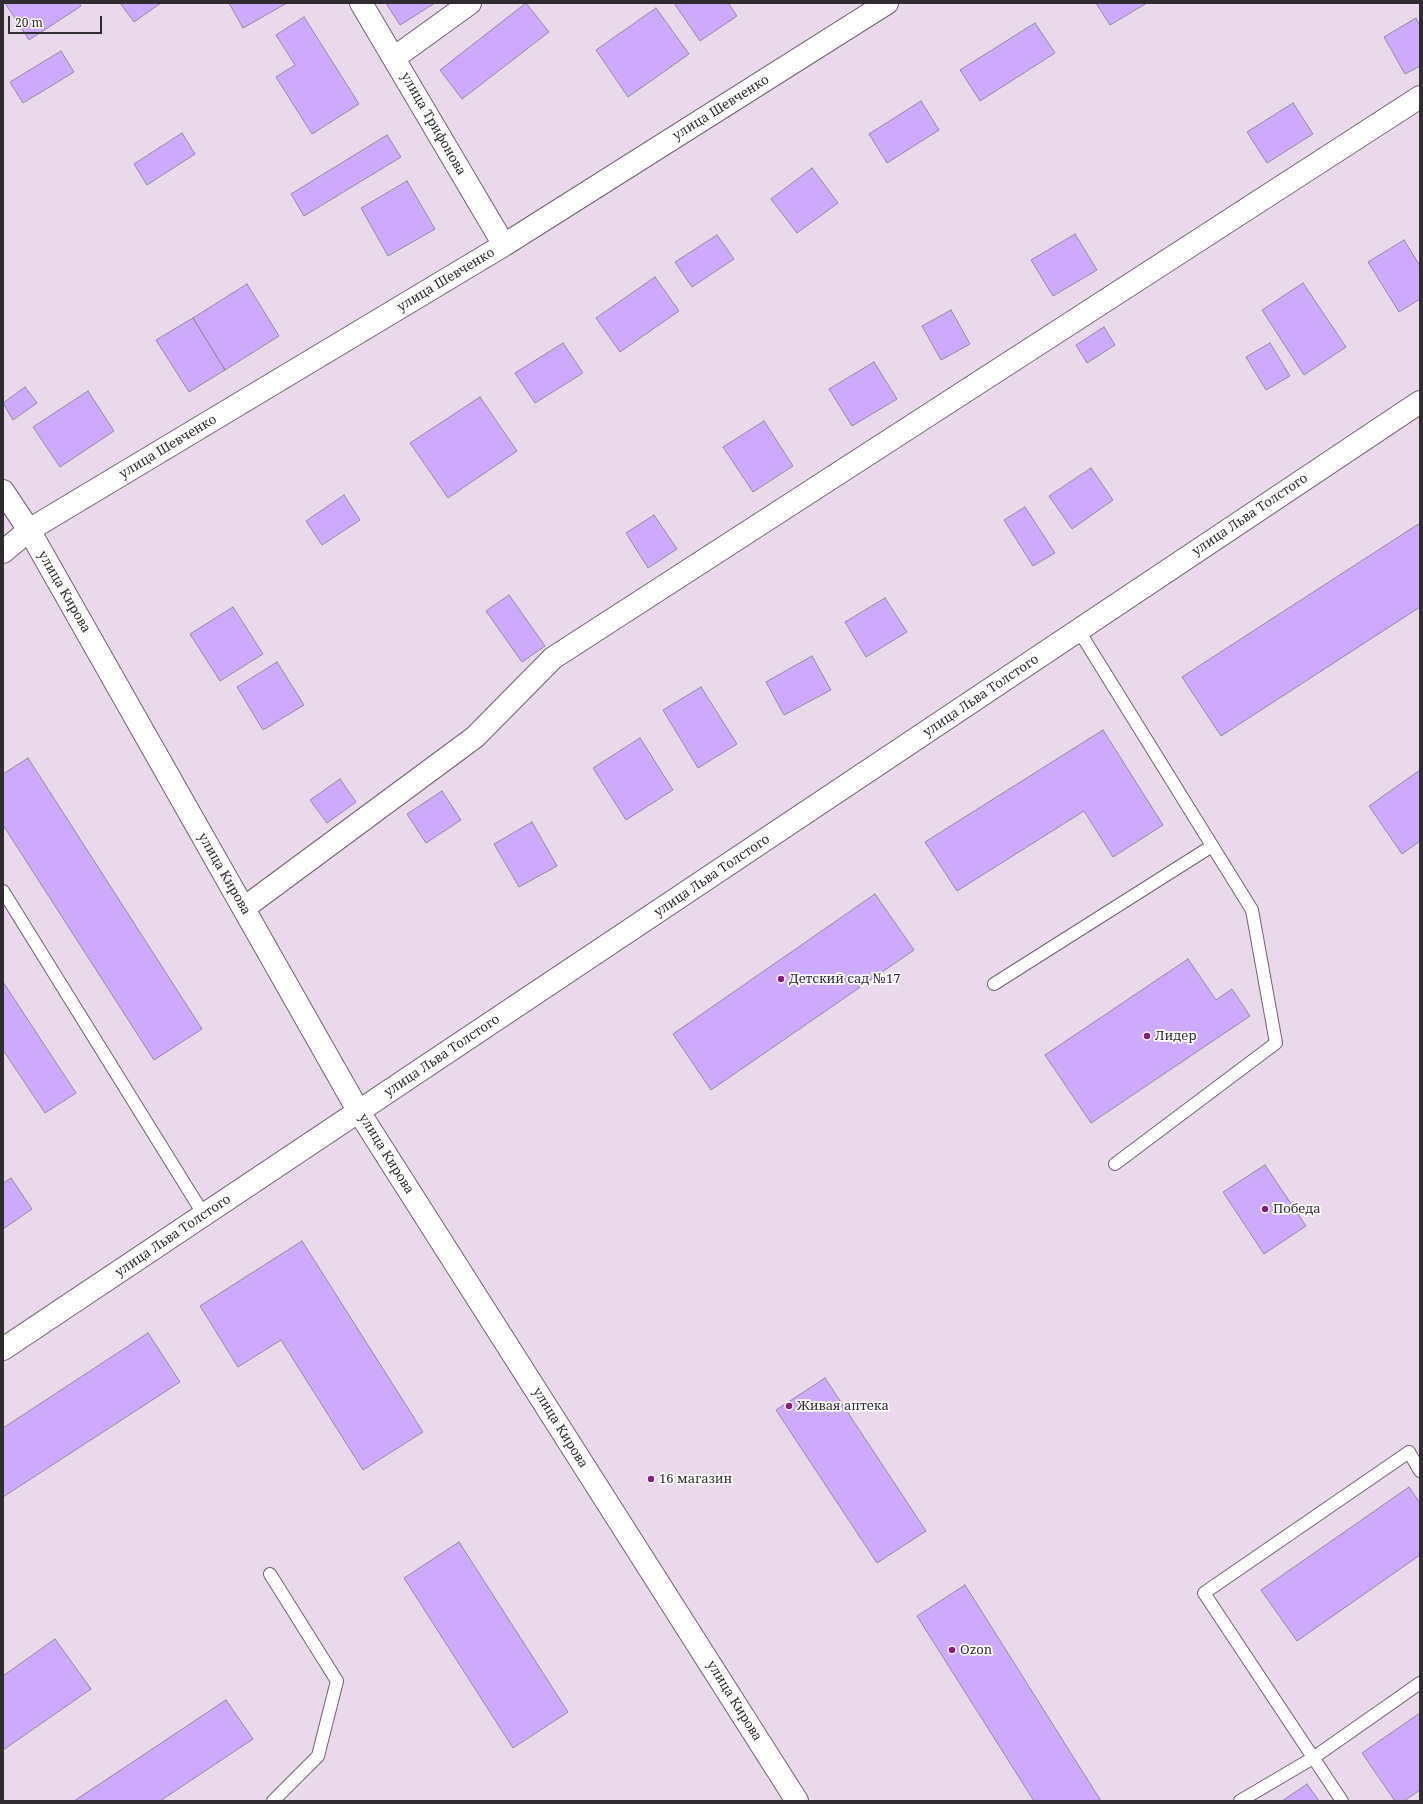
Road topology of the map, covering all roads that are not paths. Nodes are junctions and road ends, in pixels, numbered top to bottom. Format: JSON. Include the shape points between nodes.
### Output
{"nodes":[{"id":1,"x":361,"y":3,"type":"edge"},
{"id":2,"x":470,"y":3,"type":"edge"},
{"id":3,"x":887,"y":3,"type":"edge"},
{"id":4,"x":394,"y":58,"type":"junction"},
{"id":5,"x":1420,"y":97,"type":"edge"},
{"id":6,"x":504,"y":245,"type":"junction"},
{"id":7,"x":1420,"y":402,"type":"edge"},
{"id":8,"x":3,"y":491,"type":"edge"},
{"id":9,"x":29,"y":530,"type":"junction"},
{"id":10,"x":3,"y":552,"type":"edge"},
{"id":11,"x":1078,"y":630,"type":"junction"},
{"id":12,"x":1212,"y":846,"type":"junction"},
{"id":13,"x":3,"y":890,"type":"edge"},
{"id":14,"x":244,"y":908,"type":"junction"},
{"id":15,"x":994,"y":984,"type":"dead end"},
{"id":16,"x":359,"y":1112,"type":"junction"},
{"id":17,"x":1114,"y":1164,"type":"dead end"},
{"id":18,"x":204,"y":1215,"type":"junction"},
{"id":19,"x":3,"y":1349,"type":"edge"},
{"id":20,"x":1420,"y":1471,"type":"edge"},
{"id":21,"x":270,"y":1574,"type":"dead end"},
{"id":22,"x":1420,"y":1683,"type":"edge"},
{"id":23,"x":1313,"y":1758,"type":"junction"},
{"id":24,"x":273,"y":1801,"type":"edge"},
{"id":25,"x":797,"y":1801,"type":"edge"},
{"id":26,"x":1240,"y":1801,"type":"edge"},
{"id":27,"x":1342,"y":1801,"type":"edge"}],
"edges":[{"from":1,"to":4,"type":"street","name":"улица Трифонова"},
{"from":2,"to":4,"type":"street"},
{"from":3,"to":6,"type":"street","name":"улица Шевченко"},
{"from":4,"to":6,"type":"street","name":"улица Трифонова"},
{"from":5,"to":14,"type":"street","via":[[553,658],[475,737]]},
{"from":6,"to":9,"type":"street","name":"улица Шевченко"},
{"from":7,"to":11,"type":"street","name":"улица Льва Толстого"},
{"from":8,"to":9,"type":"street","name":"улица Кирова"},
{"from":9,"to":10,"type":"street","name":"улица Шевченко"},
{"from":9,"to":14,"type":"street","name":"улица Кирова"},
{"from":11,"to":12,"type":"lane"},
{"from":11,"to":16,"type":"street","name":"улица Льва Толстого"},
{"from":12,"to":15,"type":"lane"},
{"from":12,"to":17,"type":"lane","via":[[1252,910],[1276,1043]]},
{"from":13,"to":18,"type":"lane"},
{"from":14,"to":16,"type":"street","name":"улица Кирова"},
{"from":16,"to":18,"type":"street","name":"улица Льва Толстого"},
{"from":16,"to":25,"type":"street","name":"улица Кирова"},
{"from":18,"to":19,"type":"street","name":"улица Льва Толстого"},
{"from":20,"to":23,"type":"lane","via":[[1409,1452],[1204,1593]]},
{"from":21,"to":24,"type":"lane","via":[[337,1681],[318,1756]]},
{"from":22,"to":23,"type":"lane"},
{"from":23,"to":26,"type":"lane"},
{"from":23,"to":27,"type":"lane"}]}
